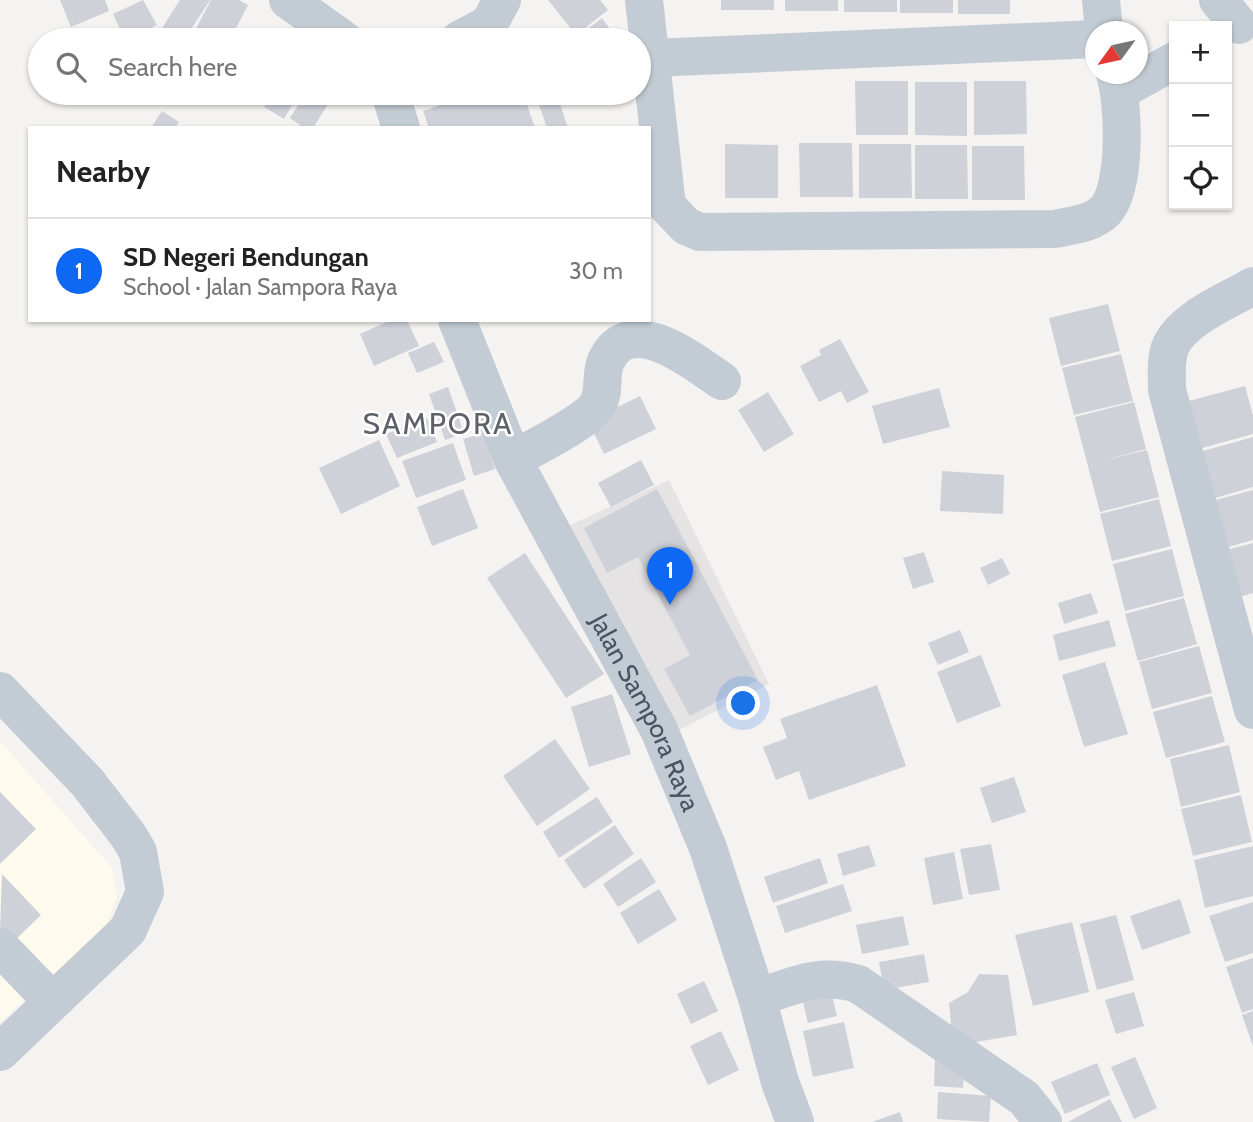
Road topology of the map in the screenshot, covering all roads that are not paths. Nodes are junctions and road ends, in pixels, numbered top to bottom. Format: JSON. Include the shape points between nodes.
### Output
{"nodes":[{"id":1,"x":288,"y":0,"type":"edge"},
{"id":2,"x":502,"y":0,"type":"edge"},
{"id":3,"x":644,"y":0,"type":"edge"},
{"id":4,"x":1101,"y":0,"type":"edge"},
{"id":5,"x":1103,"y":21,"type":"edge"},
{"id":6,"x":327,"y":28,"type":"edge"},
{"id":7,"x":482,"y":28,"type":"edge"},
{"id":8,"x":647,"y":28,"type":"edge"},
{"id":9,"x":1085,"y":39,"type":"edge"},
{"id":10,"x":651,"y":58,"type":"joint"},
{"id":11,"x":1169,"y":63,"type":"edge"},
{"id":12,"x":1148,"y":71,"type":"edge"},
{"id":13,"x":1118,"y":84,"type":"edge"},
{"id":14,"x":394,"y":105,"type":"edge"},
{"id":15,"x":400,"y":126,"type":"edge"},
{"id":16,"x":1253,"y":286,"type":"edge"},
{"id":17,"x":458,"y":322,"type":"edge"},
{"id":18,"x":722,"y":381,"type":"dead end"},
{"id":19,"x":513,"y":460,"type":"junction"},
{"id":20,"x":0,"y":691,"type":"edge"},
{"id":21,"x":1253,"y":710,"type":"edge"},
{"id":22,"x":0,"y":947,"type":"edge"},
{"id":23,"x":757,"y":998,"type":"junction"},
{"id":24,"x":52,"y":1002,"type":"junction"},
{"id":25,"x":0,"y":1052,"type":"edge"},
{"id":26,"x":795,"y":1122,"type":"edge"},
{"id":27,"x":1044,"y":1122,"type":"edge"}],
"edges":[{"from":1,"to":6,"type":"street"},
{"from":2,"to":7,"type":"street","via":[[489,24]]},
{"from":3,"to":8,"type":"street"},
{"from":4,"to":5,"type":"street"},
{"from":9,"to":10,"type":"street"},
{"from":10,"to":13,"type":"street","via":[[667,206],[686,226],[700,232],[1055,229],[1084,223],[1106,209],[1114,196],[1119,174]]},
{"from":11,"to":12,"type":"street"},
{"from":14,"to":15,"type":"street"},
{"from":16,"to":21,"type":"street","via":[[1190,324],[1172,344],[1166,363],[1167,390]]},
{"from":17,"to":19,"type":"street","name":"Jalan Sampora Raya"},
{"from":18,"to":19,"type":"street","via":[[660,341],[629,342],[614,349],[605,362],[596,408]]},
{"from":19,"to":23,"type":"street","name":"Jalan Sampora Raya","via":[[659,730],[708,848]]},
{"from":20,"to":24,"type":"street","via":[[87,782],[128,835],[144,874],[145,892],[128,930]]},
{"from":22,"to":24,"type":"street"},
{"from":23,"to":26,"type":"street","name":"Jalan Sampora Raya"},
{"from":23,"to":27,"type":"street","via":[[835,977],[858,984],[1024,1098]]},
{"from":24,"to":25,"type":"street"}]}
